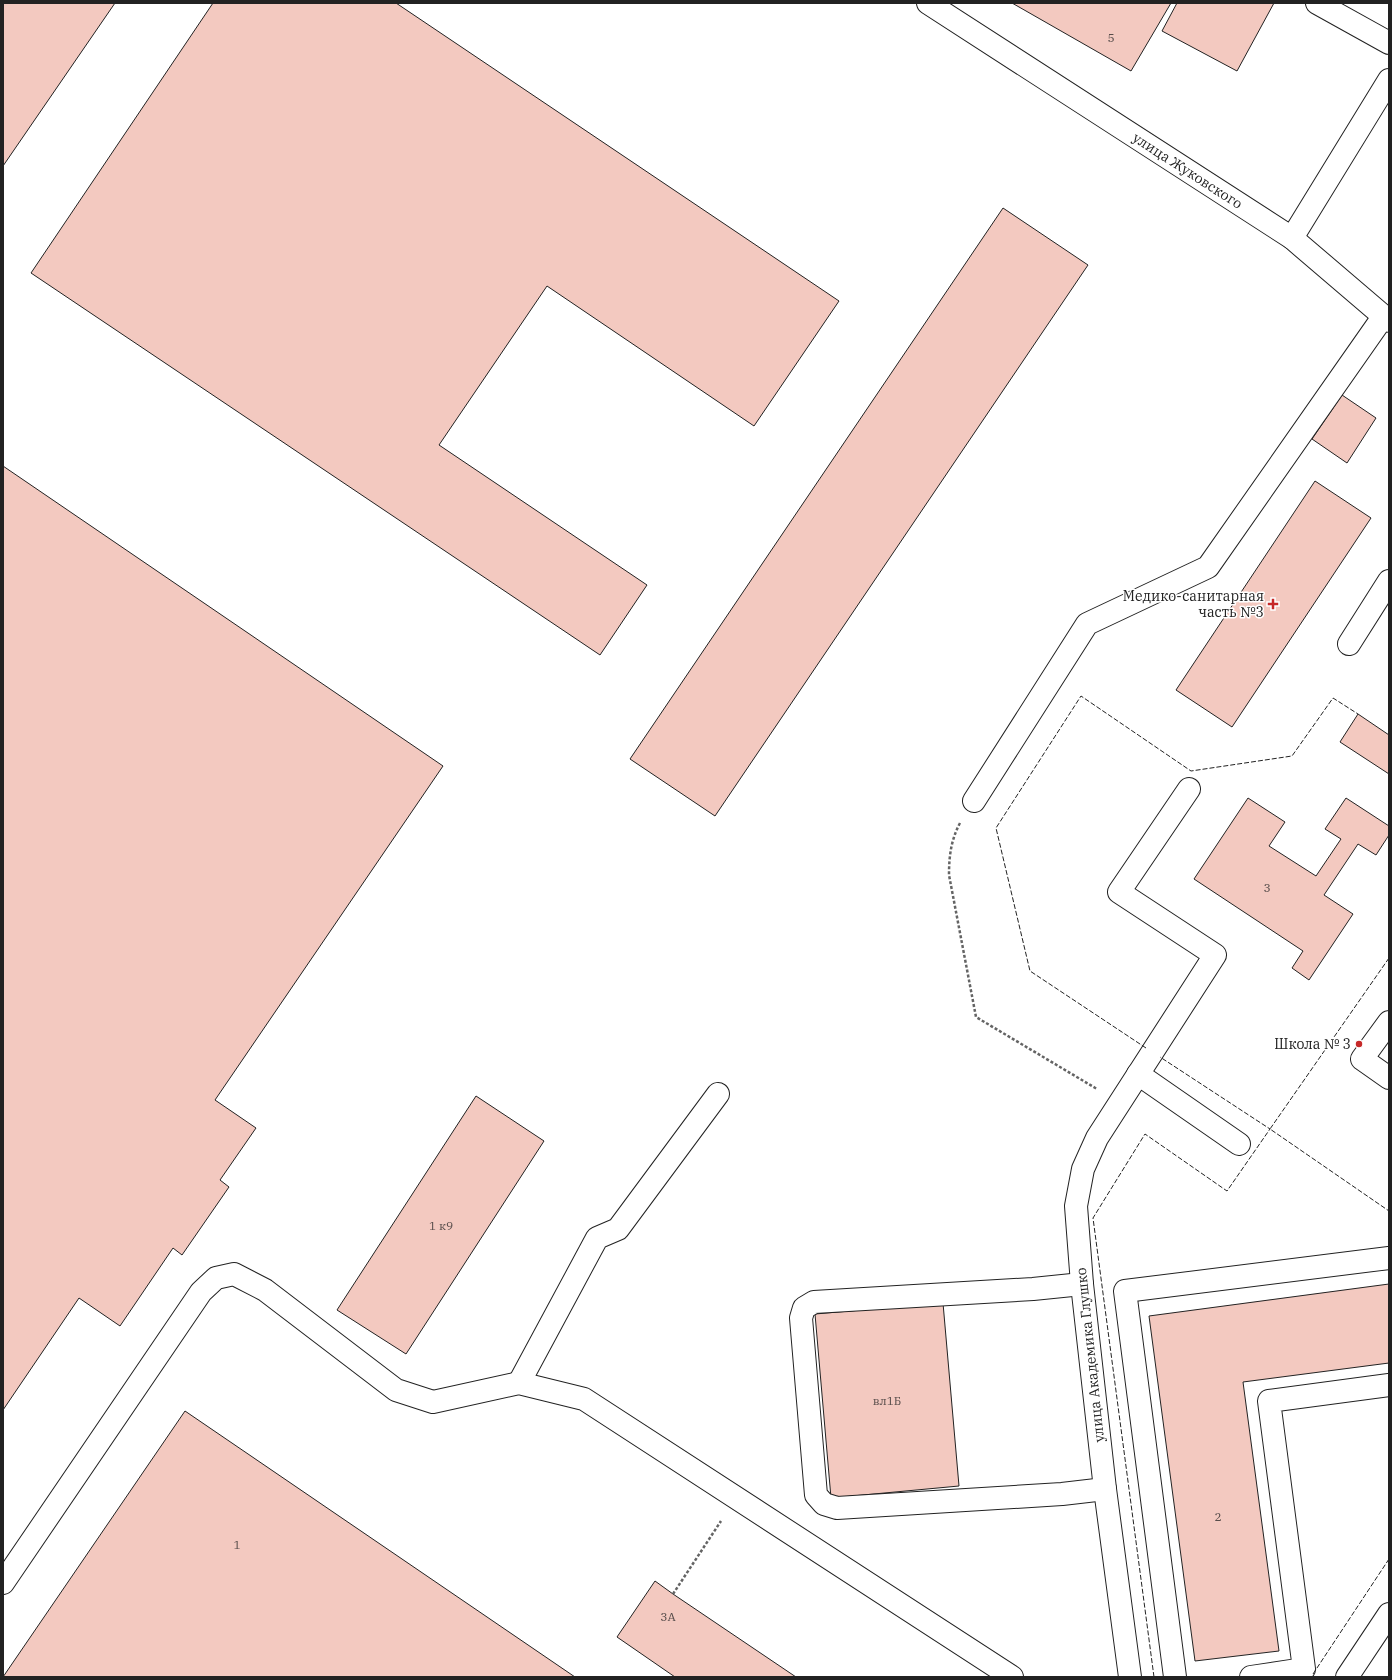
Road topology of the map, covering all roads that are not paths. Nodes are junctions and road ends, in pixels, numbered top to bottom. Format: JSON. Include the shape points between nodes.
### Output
{"nodes":[{"id":1,"x":928,"y":3,"type":"edge"},
{"id":2,"x":1322,"y":4,"type":"edge"},
{"id":3,"x":1389,"y":43,"type":"edge"},
{"id":4,"x":1389,"y":80,"type":"edge"},
{"id":5,"x":1292,"y":238,"type":"junction"},
{"id":6,"x":1386,"y":319,"type":"edge"},
{"id":7,"x":1389,"y":581,"type":"edge"},
{"id":8,"x":1349,"y":644,"type":"dead end"},
{"id":9,"x":1189,"y":789,"type":"dead end"},
{"id":10,"x":974,"y":800,"type":"road end"},
{"id":11,"x":1389,"y":1022,"type":"edge"},
{"id":12,"x":1138,"y":1074,"type":"junction"},
{"id":13,"x":1389,"y":1078,"type":"edge"},
{"id":14,"x":718,"y":1094,"type":"dead end"},
{"id":15,"x":1239,"y":1144,"type":"dead end"},
{"id":16,"x":1389,"y":1258,"type":"edge"},
{"id":17,"x":1082,"y":1284,"type":"junction"},
{"id":18,"x":519,"y":1383,"type":"junction"},
{"id":19,"x":1389,"y":1384,"type":"edge"},
{"id":20,"x":1106,"y":1489,"type":"junction"},
{"id":21,"x":3,"y":1583,"type":"edge"},
{"id":22,"x":1389,"y":1614,"type":"edge"},
{"id":23,"x":1012,"y":1677,"type":"edge"},
{"id":24,"x":1130,"y":1677,"type":"edge"},
{"id":25,"x":1175,"y":1677,"type":"edge"},
{"id":26,"x":1252,"y":1677,"type":"edge"},
{"id":27,"x":1347,"y":1677,"type":"edge"}],
"edges":[{"from":1,"to":5,"type":"street","name":"улица Жуковского"},
{"from":2,"to":3,"type":"street"},
{"from":4,"to":5,"type":"street"},
{"from":5,"to":6,"type":"street","name":"улица Жуковского"},
{"from":6,"to":10,"type":"street","via":[[1208,567],[1087,624]]},
{"from":7,"to":8,"type":"street"},
{"from":9,"to":12,"type":"street","name":"улица Академика Глушко","via":[[1119,892],[1215,955]]},
{"from":11,"to":13,"type":"street","via":[[1362,1059]]},
{"from":12,"to":15,"type":"street"},
{"from":12,"to":17,"type":"street","name":"улица Академика Глушко","via":[[1097,1138],[1083,1169],[1076,1206]]},
{"from":14,"to":18,"type":"street","via":[[618,1229],[597,1238]]},
{"from":16,"to":25,"type":"street","via":[[1125,1291]]},
{"from":17,"to":20,"type":"street","name":"улица Академика Глушко"},
{"from":17,"to":20,"type":"street","via":[[814,1302],[804,1308],[801,1318],[816,1495],[824,1504],[837,1508]]},
{"from":18,"to":21,"type":"street","via":[[433,1402],[396,1390],[265,1290],[234,1274],[216,1278],[201,1292]]},
{"from":18,"to":23,"type":"street","via":[[584,1399]]},
{"from":19,"to":26,"type":"street","via":[[1269,1401],[1304,1669]]},
{"from":20,"to":24,"type":"street","name":"улица Академика Глушко"},
{"from":22,"to":27,"type":"street"}]}
